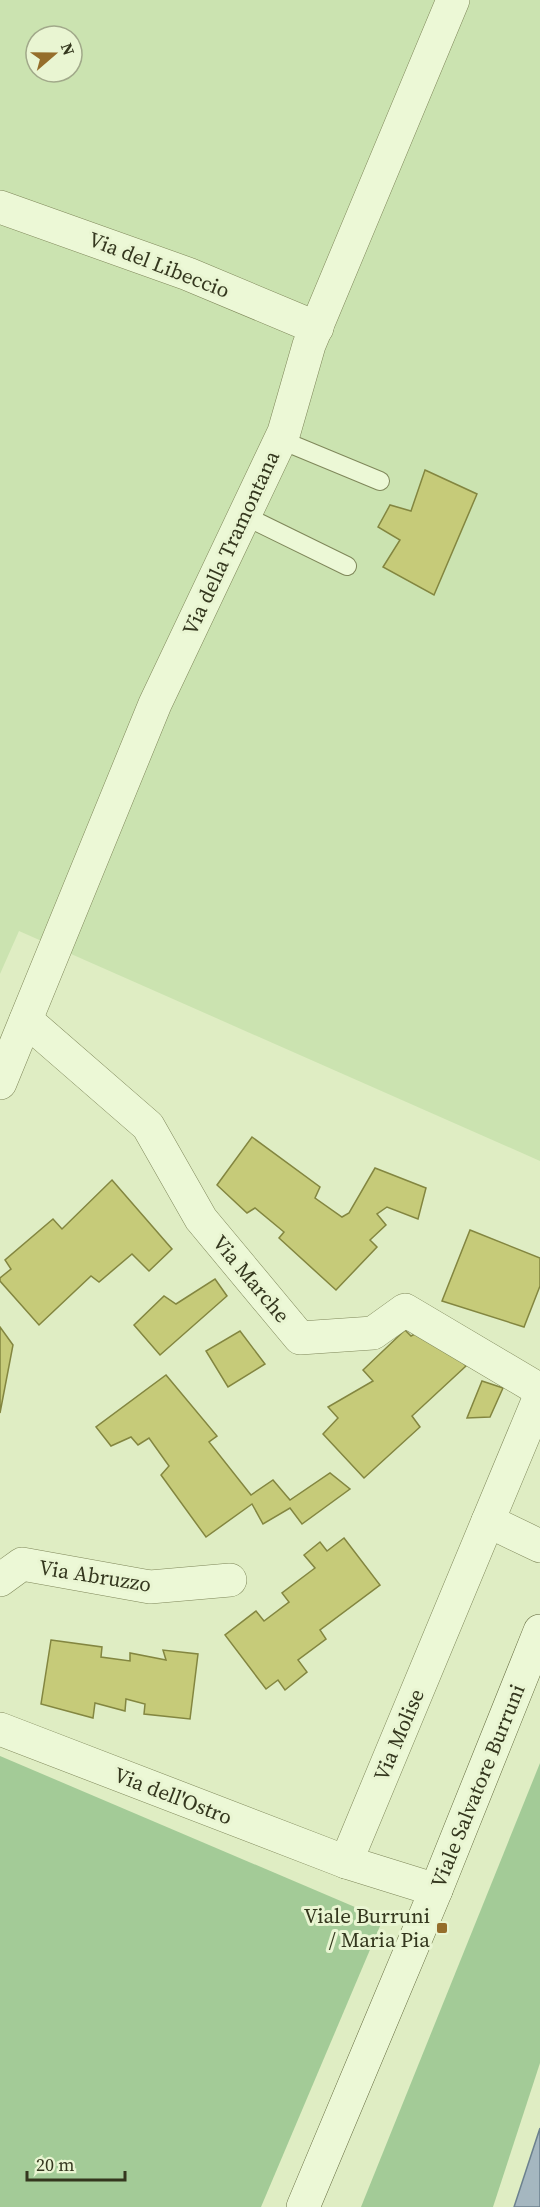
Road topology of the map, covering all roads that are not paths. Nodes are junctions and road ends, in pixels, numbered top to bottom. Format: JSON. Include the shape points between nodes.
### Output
{"nodes":[{"id":1,"x":453,"y":0,"type":"edge"},
{"id":2,"x":0,"y":207,"type":"edge"},
{"id":3,"x":317,"y":328,"type":"junction"},
{"id":4,"x":281,"y":440,"type":"junction"},
{"id":5,"x":380,"y":481,"type":"dead end"},
{"id":6,"x":245,"y":516,"type":"junction"},
{"id":7,"x":347,"y":566,"type":"dead end"},
{"id":8,"x":26,"y":1020,"type":"junction"},
{"id":9,"x":0,"y":1083,"type":"edge"},
{"id":10,"x":540,"y":1390,"type":"edge"},
{"id":11,"x":540,"y":1396,"type":"edge"},
{"id":12,"x":488,"y":1521,"type":"junction"},
{"id":13,"x":540,"y":1546,"type":"edge"},
{"id":14,"x":0,"y":1580,"type":"edge"},
{"id":15,"x":230,"y":1580,"type":"dead end"},
{"id":16,"x":540,"y":1631,"type":"edge"},
{"id":17,"x":0,"y":1729,"type":"edge"},
{"id":18,"x":346,"y":1862,"type":"junction"},
{"id":19,"x":436,"y":1890,"type":"junction"},
{"id":20,"x":303,"y":2207,"type":"edge"}],
"edges":[{"from":1,"to":3,"type":"street","name":"Via della Tramontana"},
{"from":2,"to":3,"type":"street","name":"Via del Libeccio","via":[[188,274]]},
{"from":3,"to":4,"type":"street","name":"Via della Tramontana"},
{"from":4,"to":5,"type":"lane"},
{"from":4,"to":6,"type":"street","name":"Via della Tramontana"},
{"from":6,"to":7,"type":"lane"},
{"from":6,"to":8,"type":"street","name":"Via della Tramontana","via":[[155,704]]},
{"from":8,"to":9,"type":"street","name":"Via della Tramontana"},
{"from":8,"to":10,"type":"street","name":"Via Marche","via":[[148,1126],[201,1219],[300,1338],[373,1333],[405,1310]]},
{"from":11,"to":12,"type":"street","name":"Via Molise"},
{"from":12,"to":13,"type":"street"},
{"from":12,"to":18,"type":"street","name":"Via Molise"},
{"from":14,"to":15,"type":"street","name":"Via Abruzzo","via":[[22,1564],[150,1587]]},
{"from":16,"to":19,"type":"street","name":"Viale Salvatore Burruni"},
{"from":17,"to":18,"type":"street","name":"Via dell'Ostro"},
{"from":18,"to":19,"type":"street"},
{"from":19,"to":20,"type":"street","name":"Viale Salvatore Burruni"}]}
